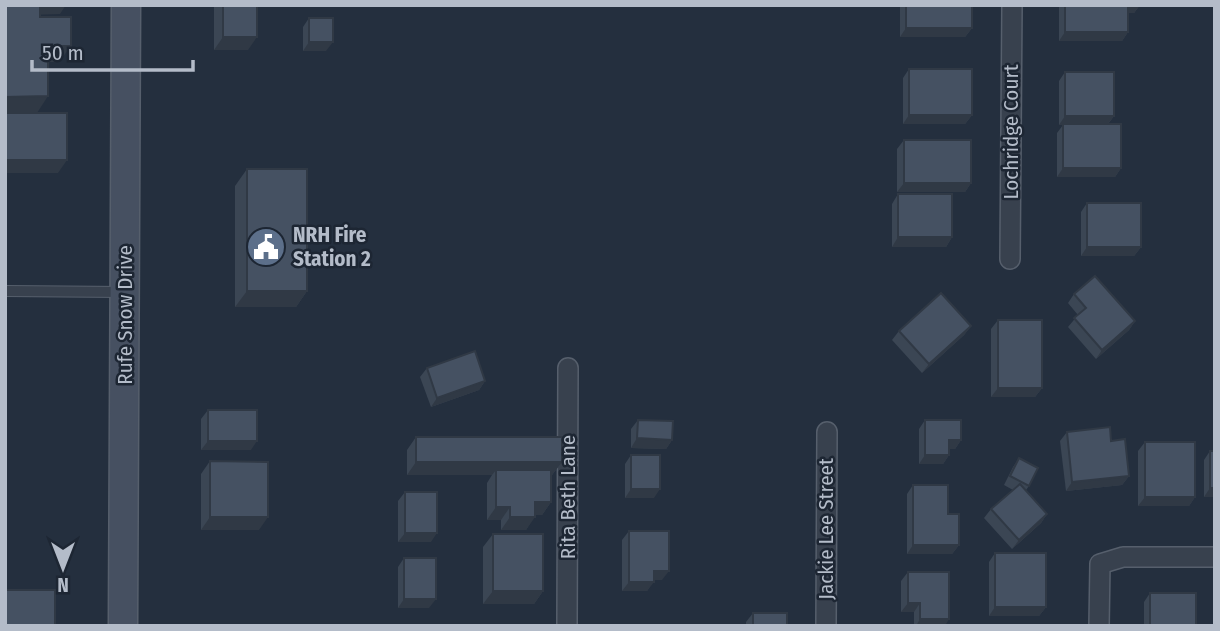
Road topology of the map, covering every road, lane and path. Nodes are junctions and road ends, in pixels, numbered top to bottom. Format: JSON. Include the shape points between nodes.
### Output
{"nodes":[{"id":1,"x":126,"y":5,"type":"edge"},
{"id":2,"x":1012,"y":5,"type":"edge"},
{"id":3,"x":1010,"y":259,"type":"dead end"},
{"id":4,"x":5,"y":291,"type":"edge"},
{"id":5,"x":125,"y":292,"type":"junction"},
{"id":6,"x":569,"y":368,"type":"dead end"},
{"id":7,"x":827,"y":432,"type":"dead end"},
{"id":8,"x":1215,"y":557,"type":"edge"},
{"id":9,"x":123,"y":626,"type":"edge"},
{"id":10,"x":566,"y":626,"type":"edge"},
{"id":11,"x":826,"y":626,"type":"edge"},
{"id":12,"x":1099,"y":626,"type":"edge"}],
"edges":[{"from":1,"to":5,"type":"main road","name":"Rufe Snow Drive"},
{"from":2,"to":3,"type":"street","name":"Lochridge Court"},
{"from":4,"to":5,"type":"lane"},
{"from":5,"to":9,"type":"main road","name":"Rufe Snow Drive"},
{"from":6,"to":10,"type":"street","name":"Rita Beth Lane"},
{"from":7,"to":11,"type":"street","name":"Jackie Lee Street"},
{"from":8,"to":12,"type":"street","via":[[1123,557],[1100,564]]}]}
